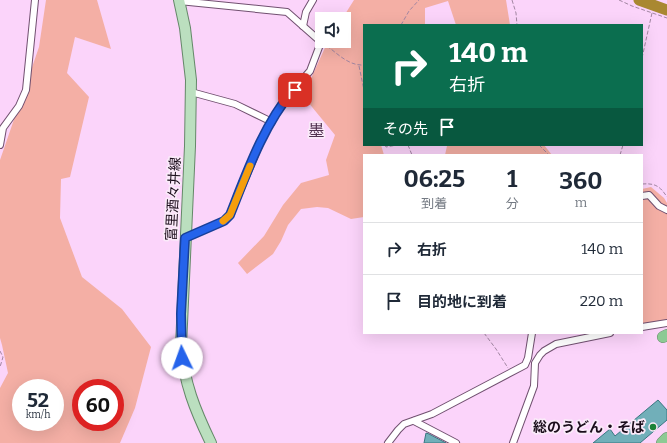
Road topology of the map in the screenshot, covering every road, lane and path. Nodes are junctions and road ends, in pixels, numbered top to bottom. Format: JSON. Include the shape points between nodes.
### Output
{"nodes":[{"id":1,"x":35,"y":0,"type":"edge"},
{"id":2,"x":179,"y":0,"type":"edge"},
{"id":3,"x":313,"y":0,"type":"edge"},
{"id":4,"x":419,"y":0,"type":"edge"},
{"id":5,"x":512,"y":0,"type":"edge"},
{"id":6,"x":619,"y":0,"type":"edge"},
{"id":7,"x":202,"y":2,"type":"edge"},
{"id":8,"x":652,"y":13,"type":"junction"},
{"id":9,"x":667,"y":18,"type":"edge"},
{"id":10,"x":402,"y":24,"type":"edge"},
{"id":11,"x":517,"y":24,"type":"edge"},
{"id":12,"x":303,"y":26,"type":"junction"},
{"id":13,"x":315,"y":37,"type":"edge"},
{"id":14,"x":319,"y":48,"type":"edge"},
{"id":15,"x":329,"y":48,"type":"edge"},
{"id":16,"x":643,"y":54,"type":"edge"},
{"id":17,"x":359,"y":65,"type":"junction"},
{"id":18,"x":363,"y":65,"type":"edge"},
{"id":19,"x":363,"y":85,"type":"edge"},
{"id":20,"x":191,"y":92,"type":"junction"},
{"id":21,"x":272,"y":122,"type":"junction"},
{"id":22,"x":0,"y":145,"type":"edge"},
{"id":23,"x":540,"y":146,"type":"edge"},
{"id":24,"x":548,"y":154,"type":"edge"},
{"id":25,"x":643,"y":184,"type":"edge"},
{"id":26,"x":643,"y":196,"type":"edge"},
{"id":27,"x":667,"y":197,"type":"edge"},
{"id":28,"x":667,"y":210,"type":"edge"},
{"id":29,"x":185,"y":238,"type":"junction"},
{"id":30,"x":667,"y":323,"type":"edge"},
{"id":31,"x":643,"y":327,"type":"edge"},
{"id":32,"x":485,"y":334,"type":"edge"},
{"id":33,"x":532,"y":334,"type":"edge"},
{"id":34,"x":605,"y":334,"type":"edge"},
{"id":35,"x":0,"y":351,"type":"edge"},
{"id":36,"x":525,"y":365,"type":"junction"},
{"id":37,"x":0,"y":367,"type":"edge"},
{"id":38,"x":534,"y":371,"type":"junction"},
{"id":39,"x":511,"y":373,"type":"junction"},
{"id":40,"x":414,"y":420,"type":"junction"},
{"id":41,"x":667,"y":438,"type":"edge"},
{"id":42,"x":211,"y":443,"type":"edge"},
{"id":43,"x":388,"y":443,"type":"edge"},
{"id":44,"x":456,"y":443,"type":"edge"},
{"id":45,"x":513,"y":443,"type":"edge"},
{"id":46,"x":662,"y":443,"type":"edge"}],
"edges":[{"from":1,"to":22,"type":"street","via":[[26,90],[19,106],[3,128]]},
{"from":2,"to":7,"type":"street"},
{"from":2,"to":20,"type":"main road","name":"富里酒々井線","via":[[188,53]]},
{"from":3,"to":12,"type":"street","via":[[306,12]]},
{"from":4,"to":10,"type":"path"},
{"from":5,"to":11,"type":"path"},
{"from":6,"to":8,"type":"path"},
{"from":7,"to":12,"type":"street","via":[[287,12]]},
{"from":8,"to":9,"type":"path"},
{"from":8,"to":16,"type":"path"},
{"from":12,"to":13,"type":"street"},
{"from":14,"to":21,"type":"street","via":[[310,71],[285,99]]},
{"from":15,"to":17,"type":"path","via":[[347,61]]},
{"from":17,"to":18,"type":"path"},
{"from":17,"to":19,"type":"path"},
{"from":20,"to":21,"type":"street","via":[[235,104]]},
{"from":20,"to":29,"type":"main road","name":"富里酒々井線"},
{"from":21,"to":29,"type":"street","via":[[230,215],[224,221]]},
{"from":23,"to":24,"type":"path"},
{"from":25,"to":27,"type":"path","via":[[658,185]]},
{"from":26,"to":28,"type":"street","via":[[648,195]]},
{"from":29,"to":42,"type":"main road","name":"富里酒々井線","via":[[181,314],[182,358],[189,394]]},
{"from":30,"to":31,"type":"street"},
{"from":32,"to":39,"type":"path"},
{"from":33,"to":36,"type":"street"},
{"from":34,"to":38,"type":"street","via":[[550,347],[538,358]]},
{"from":35,"to":37,"type":"path","via":[[4,358]]},
{"from":36,"to":38,"type":"street"},
{"from":36,"to":39,"type":"street"},
{"from":38,"to":45,"type":"street","via":[[534,386]]},
{"from":39,"to":40,"type":"street","via":[[432,414]]},
{"from":40,"to":43,"type":"street","via":[[404,424]]},
{"from":40,"to":44,"type":"street"},
{"from":41,"to":46,"type":"highway"}]}
